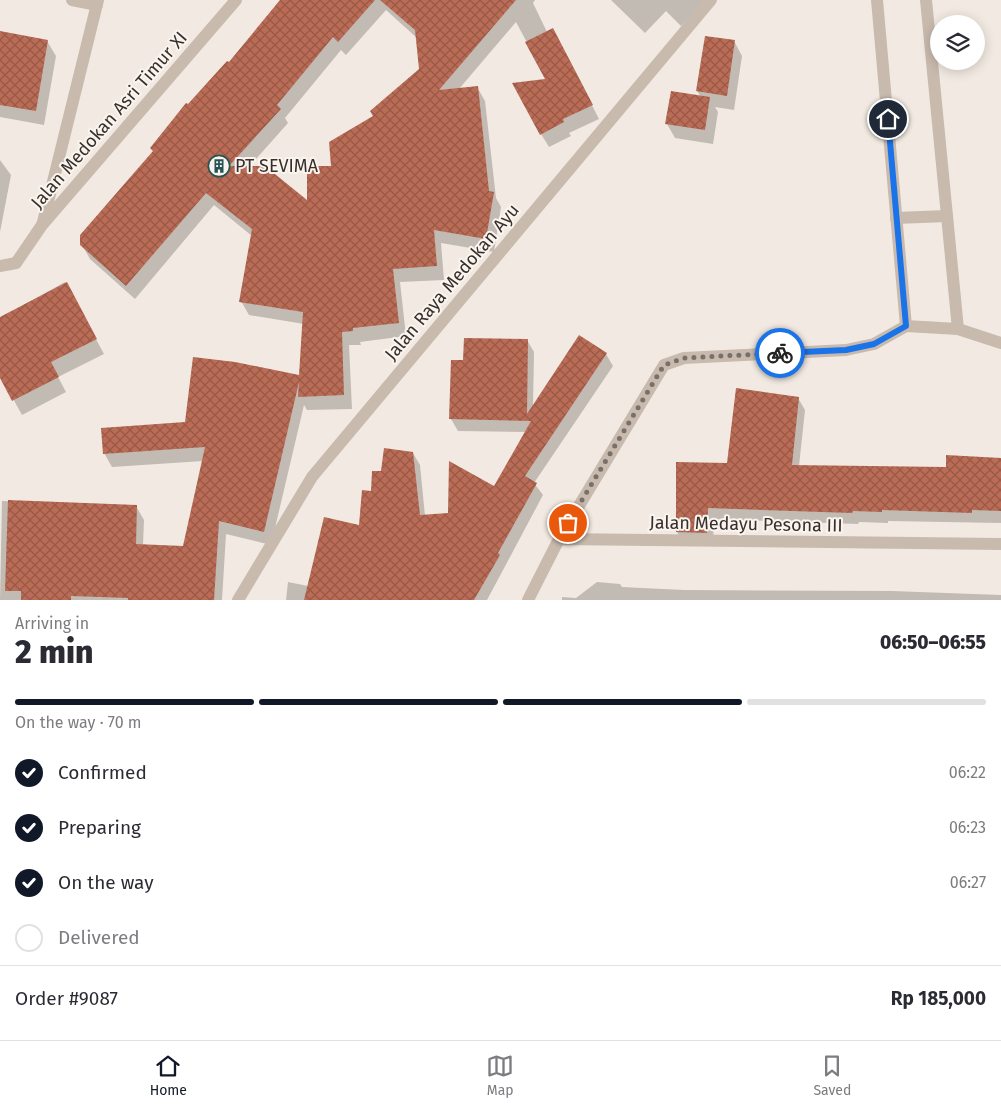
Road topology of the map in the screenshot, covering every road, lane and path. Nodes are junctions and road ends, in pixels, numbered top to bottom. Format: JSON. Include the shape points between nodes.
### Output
{"nodes":[{"id":1,"x":72,"y":0,"type":"edge"},
{"id":2,"x":236,"y":0,"type":"edge"},
{"id":3,"x":711,"y":0,"type":"edge"},
{"id":4,"x":877,"y":0,"type":"edge"},
{"id":5,"x":926,"y":0,"type":"edge"},
{"id":6,"x":97,"y":3,"type":"edge"},
{"id":7,"x":947,"y":216,"type":"junction"},
{"id":8,"x":896,"y":218,"type":"junction"},
{"id":9,"x":42,"y":225,"type":"junction"},
{"id":10,"x":0,"y":266,"type":"edge"},
{"id":11,"x":906,"y":326,"type":"junction"},
{"id":12,"x":958,"y":329,"type":"junction"},
{"id":13,"x":1001,"y":343,"type":"edge"},
{"id":14,"x":559,"y":539,"type":"junction"},
{"id":15,"x":1001,"y":544,"type":"edge"},
{"id":16,"x":238,"y":600,"type":"edge"},
{"id":17,"x":528,"y":600,"type":"edge"}],
"edges":[{"from":1,"to":6,"type":"street"},
{"from":2,"to":9,"type":"street","name":"Jalan Medokan Asri Timur XI"},
{"from":3,"to":16,"type":"street","name":"Jalan Raya Medokan Ayu","via":[[312,477]]},
{"from":4,"to":8,"type":"street"},
{"from":5,"to":7,"type":"street"},
{"from":6,"to":9,"type":"street","name":"Jalan Medokan Asri Timur XI"},
{"from":7,"to":8,"type":"street"},
{"from":7,"to":12,"type":"street"},
{"from":8,"to":11,"type":"street"},
{"from":9,"to":10,"type":"street","via":[[16,263]]},
{"from":11,"to":12,"type":"street"},
{"from":11,"to":14,"type":"street","via":[[874,344],[846,350],[684,358],[664,365]]},
{"from":12,"to":13,"type":"street"},
{"from":14,"to":15,"type":"street","name":"Jalan Medayu Pesona III"},
{"from":14,"to":17,"type":"street"}]}
